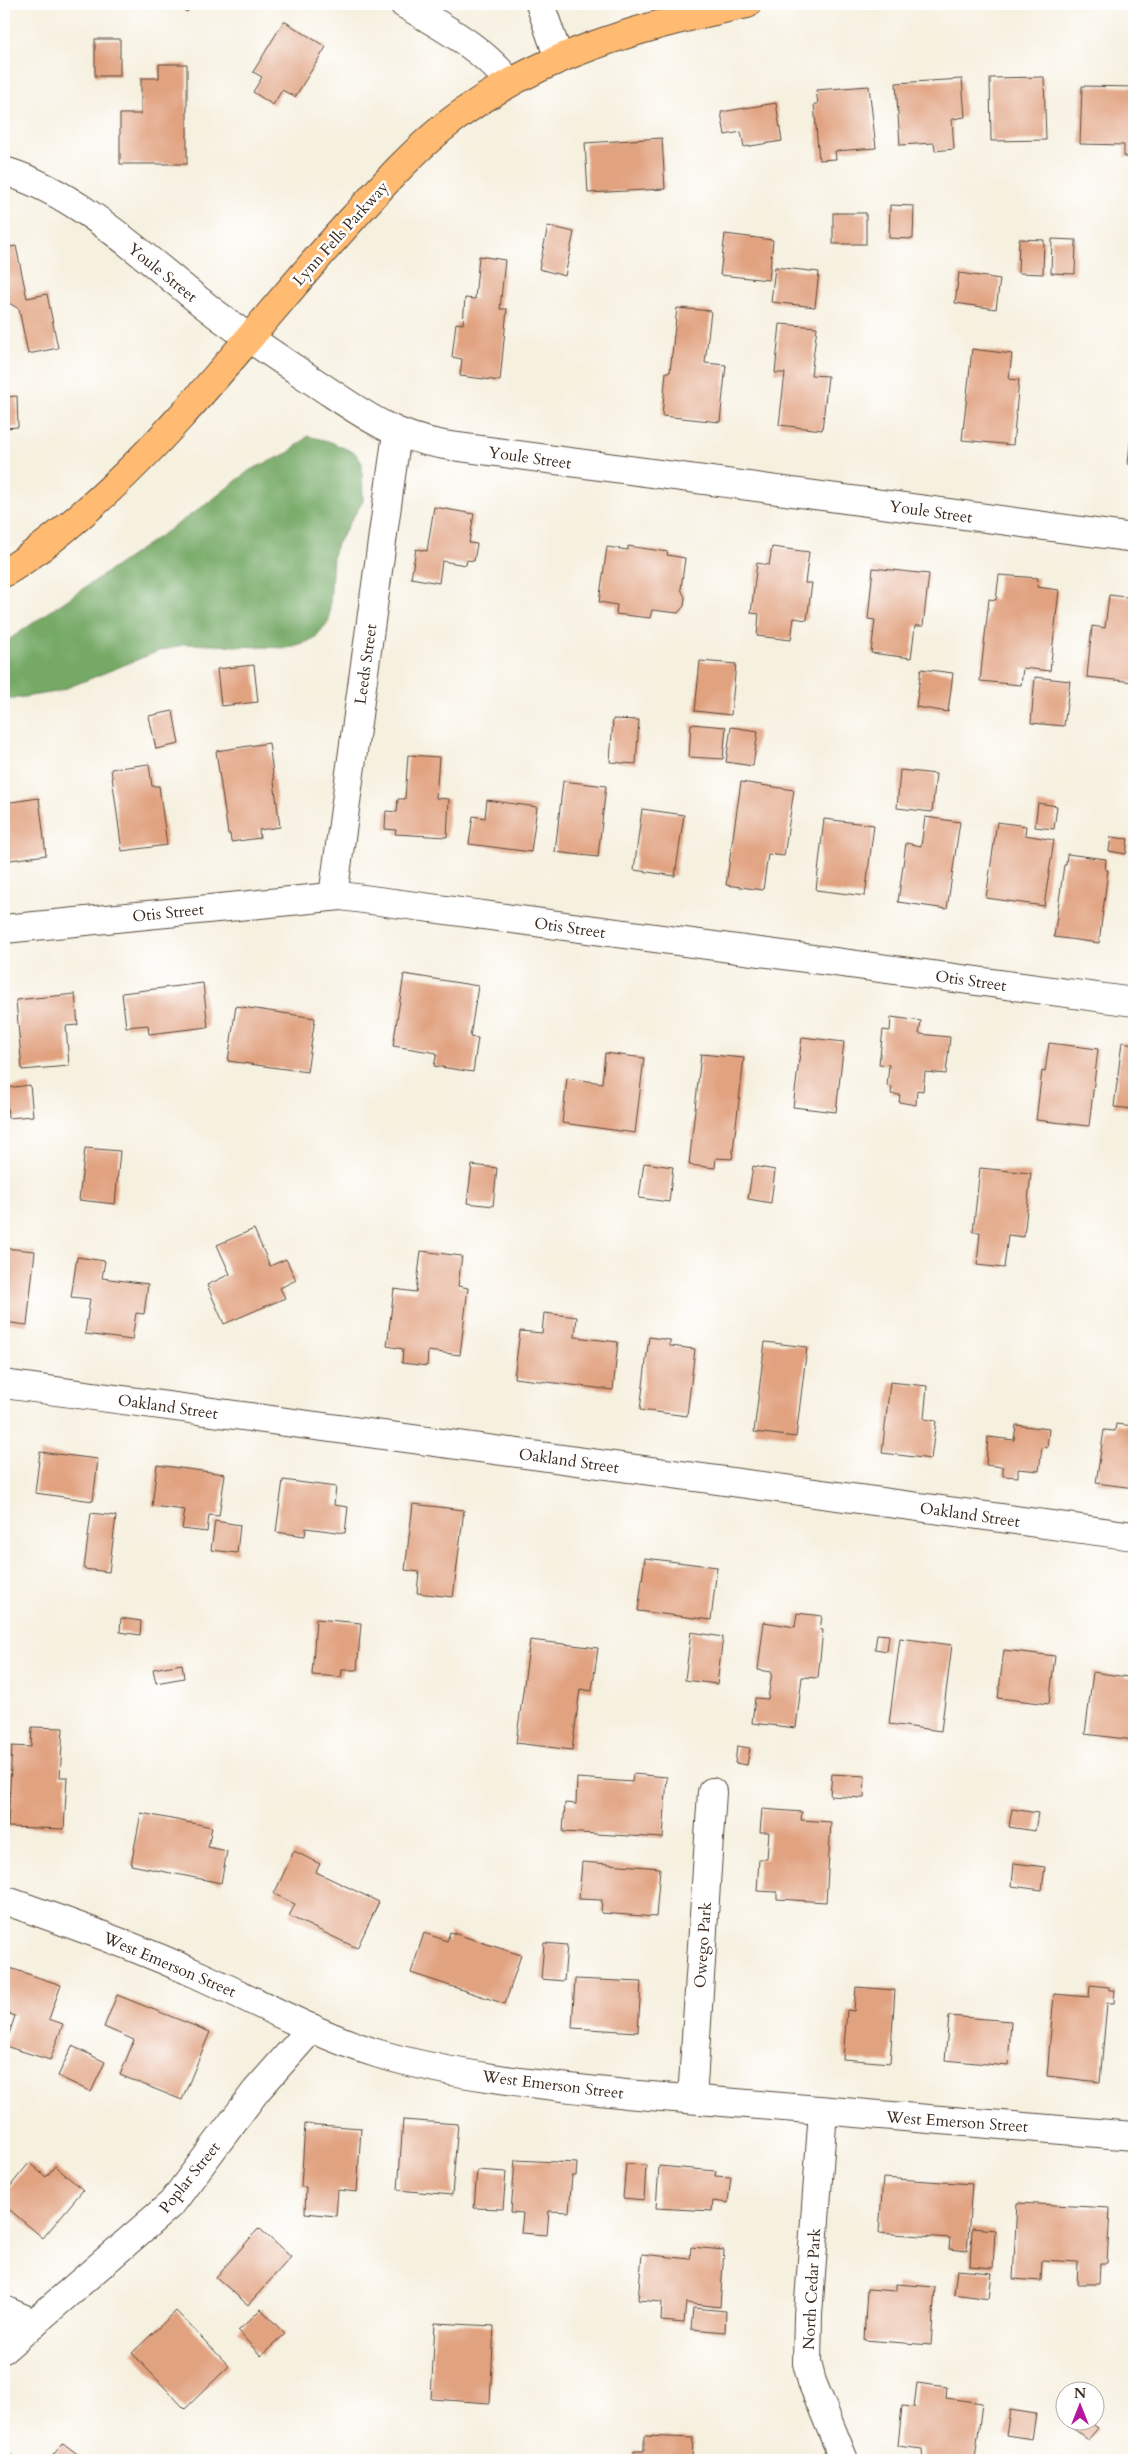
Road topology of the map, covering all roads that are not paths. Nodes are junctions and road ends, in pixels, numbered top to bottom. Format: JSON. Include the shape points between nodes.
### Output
{"nodes":[{"id":1,"x":404,"y":4,"type":"edge"},
{"id":2,"x":540,"y":4,"type":"edge"},
{"id":3,"x":747,"y":4,"type":"edge"},
{"id":4,"x":559,"y":59,"type":"junction"},
{"id":5,"x":509,"y":82,"type":"junction"},
{"id":6,"x":4,"y":171,"type":"edge"},
{"id":7,"x":248,"y":338,"type":"junction"},
{"id":8,"x":397,"y":433,"type":"junction"},
{"id":9,"x":1134,"y":538,"type":"edge"},
{"id":10,"x":4,"y":573,"type":"edge"},
{"id":11,"x":333,"y":896,"type":"junction"},
{"id":12,"x":4,"y":928,"type":"edge"},
{"id":13,"x":1134,"y":1002,"type":"edge"},
{"id":14,"x":4,"y":1384,"type":"edge"},
{"id":15,"x":1134,"y":1536,"type":"edge"},
{"id":16,"x":712,"y":1792,"type":"dead end"},
{"id":17,"x":4,"y":1900,"type":"edge"},
{"id":18,"x":312,"y":2028,"type":"junction"},
{"id":19,"x":692,"y":2099,"type":"junction"},
{"id":20,"x":823,"y":2111,"type":"junction"},
{"id":21,"x":1134,"y":2136,"type":"edge"},
{"id":22,"x":4,"y":2310,"type":"edge"},
{"id":23,"x":34,"y":2323,"type":"junction"},
{"id":24,"x":4,"y":2349,"type":"edge"},
{"id":25,"x":844,"y":2460,"type":"edge"}],
"edges":[{"from":1,"to":5,"type":"street","via":[[469,44],[499,69]]},
{"from":2,"to":4,"type":"street"},
{"from":3,"to":4,"type":"main road","name":"Lynn Fells Parkway","via":[[653,25]]},
{"from":4,"to":5,"type":"main road","name":"Lynn Fells Parkway"},
{"from":5,"to":7,"type":"main road","name":"Lynn Fells Parkway","via":[[450,122],[403,164]]},
{"from":6,"to":7,"type":"street","name":"Youle Street","via":[[41,187],[106,226]]},
{"from":7,"to":8,"type":"street","name":"Youle Street","via":[[368,418]]},
{"from":7,"to":10,"type":"main road","name":"Lynn Fells Parkway","via":[[119,482],[63,531]]},
{"from":8,"to":9,"type":"street","name":"Youle Street","via":[[444,445]]},
{"from":8,"to":11,"type":"street","name":"Leeds Street"},
{"from":11,"to":12,"type":"street","name":"Otis Street"},
{"from":11,"to":13,"type":"street","name":"Otis Street"},
{"from":14,"to":15,"type":"street","name":"Oakland Street"},
{"from":16,"to":19,"type":"street","name":"Owego Park"},
{"from":17,"to":18,"type":"street","name":"West Emerson Street","via":[[138,1948]]},
{"from":18,"to":19,"type":"street","name":"West Emerson Street","via":[[378,2053],[435,2068],[546,2085]]},
{"from":18,"to":23,"type":"street","name":"Poplar Street","via":[[256,2091],[172,2203]]},
{"from":19,"to":20,"type":"street","name":"West Emerson Street"},
{"from":20,"to":21,"type":"street","name":"West Emerson Street"},
{"from":20,"to":25,"type":"street","name":"North Cedar Park","via":[[807,2363]]},
{"from":22,"to":23,"type":"street"},
{"from":23,"to":24,"type":"street","name":"Poplar Street"}]}
